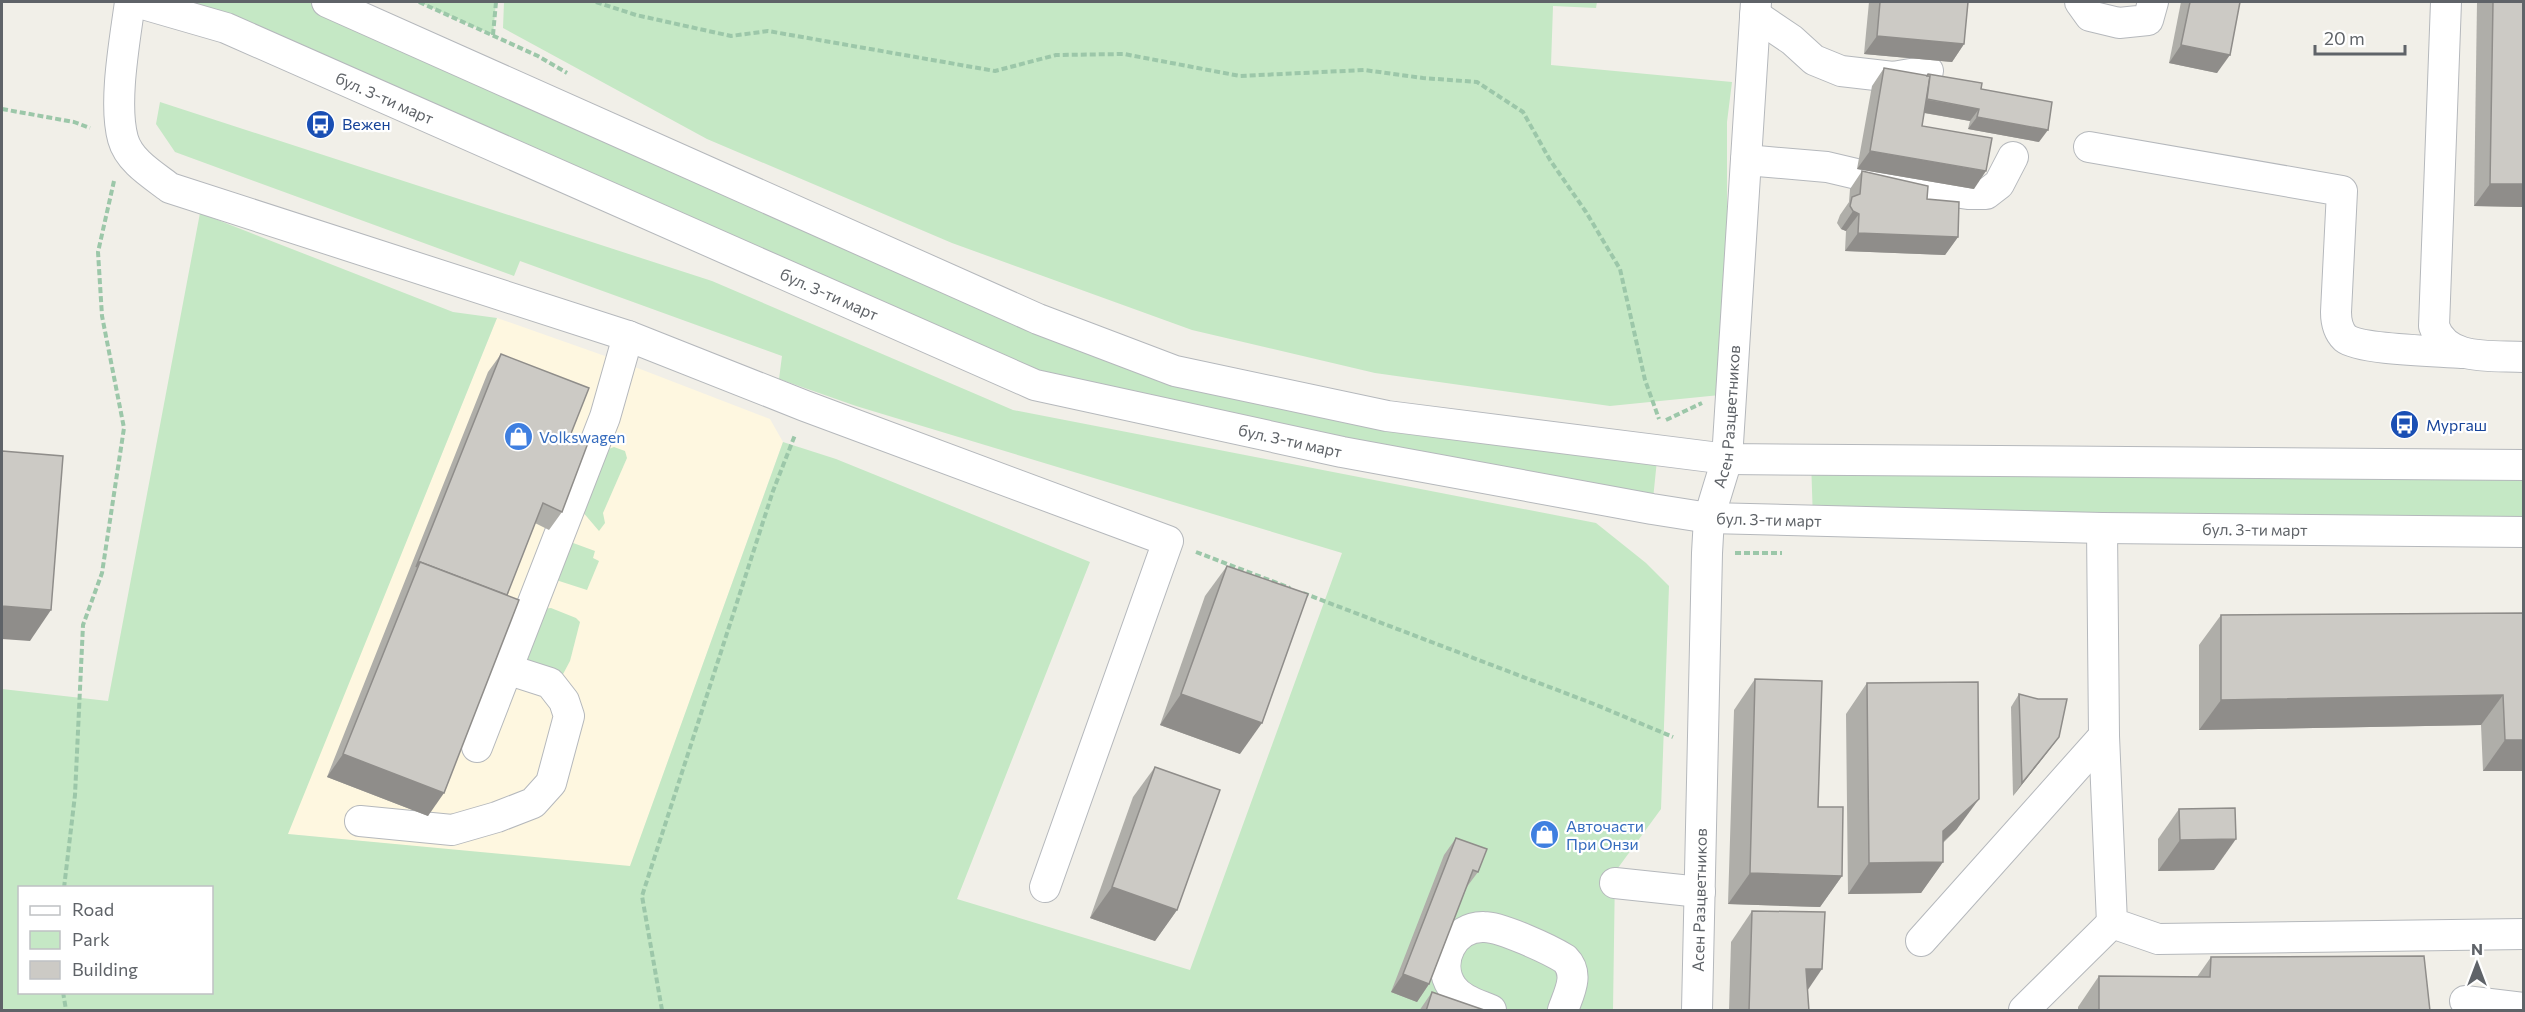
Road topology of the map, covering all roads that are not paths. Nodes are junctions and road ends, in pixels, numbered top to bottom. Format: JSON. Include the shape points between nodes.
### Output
{"nodes":[{"id":1,"x":130,"y":2,"type":"edge"},
{"id":2,"x":136,"y":2,"type":"edge"},
{"id":3,"x":327,"y":2,"type":"edge"},
{"id":4,"x":2080,"y":2,"type":"edge"},
{"id":5,"x":2153,"y":2,"type":"edge"},
{"id":6,"x":2446,"y":2,"type":"edge"},
{"id":7,"x":1756,"y":8,"type":"edge"},
{"id":8,"x":1928,"y":71,"type":"dead end"},
{"id":9,"x":2089,"y":147,"type":"dead end"},
{"id":10,"x":2013,"y":157,"type":"dead end"},
{"id":11,"x":1746,"y":160,"type":"junction"},
{"id":12,"x":628,"y":336,"type":"junction"},
{"id":13,"x":2462,"y":352,"type":"junction"},
{"id":14,"x":2523,"y":357,"type":"edge"},
{"id":15,"x":1727,"y":459,"type":"junction"},
{"id":16,"x":2523,"y":465,"type":"edge"},
{"id":17,"x":1709,"y":518,"type":"junction"},
{"id":18,"x":2102,"y":528,"type":"junction"},
{"id":19,"x":2523,"y":532,"type":"edge"},
{"id":20,"x":498,"y":666,"type":"junction"},
{"id":21,"x":2104,"y":736,"type":"junction"},
{"id":22,"x":477,"y":747,"type":"dead end"},
{"id":23,"x":360,"y":821,"type":"dead end"},
{"id":24,"x":1615,"y":883,"type":"dead end"},
{"id":25,"x":1045,"y":887,"type":"dead end"},
{"id":26,"x":1700,"y":892,"type":"junction"},
{"id":27,"x":2112,"y":923,"type":"junction"},
{"id":28,"x":2523,"y":934,"type":"edge"},
{"id":29,"x":1921,"y":941,"type":"dead end"},
{"id":30,"x":2465,"y":1001,"type":"dead end"},
{"id":31,"x":2523,"y":1008,"type":"edge"},
{"id":32,"x":1491,"y":1011,"type":"edge"},
{"id":33,"x":1563,"y":1011,"type":"edge"},
{"id":34,"x":1697,"y":1011,"type":"edge"},
{"id":35,"x":2024,"y":1011,"type":"edge"}],
"edges":[{"from":1,"to":12,"type":"street","via":[[119,101],[123,141],[141,166],[170,188]]},
{"from":2,"to":17,"type":"street","name":"бул. 3-ти март","via":[[226,28],[1035,385],[1342,452]]},
{"from":3,"to":15,"type":"street","via":[[1038,319],[1175,371],[1387,416]]},
{"from":4,"to":5,"type":"street","via":[[2090,16],[2119,23],[2148,20]]},
{"from":6,"to":13,"type":"street","via":[[2434,326],[2443,344]]},
{"from":7,"to":8,"type":"street","via":[[1814,60],[1841,71],[1893,77]]},
{"from":7,"to":11,"type":"street","name":"Асен Разцветников"},
{"from":9,"to":13,"type":"street","via":[[2342,191],[2336,312],[2339,330],[2345,338],[2363,345]]},
{"from":10,"to":11,"type":"street","via":[[1999,184],[1986,194],[1899,184],[1827,167]]},
{"from":11,"to":15,"type":"street","name":"Асен Разцветников"},
{"from":12,"to":20,"type":"street","via":[[605,417]]},
{"from":12,"to":25,"type":"street","via":[[1168,541]]},
{"from":13,"to":14,"type":"street"},
{"from":15,"to":16,"type":"street"},
{"from":15,"to":17,"type":"street","name":"Асен Разцветников"},
{"from":17,"to":18,"type":"street","name":"бул. 3-ти март"},
{"from":17,"to":26,"type":"street","name":"Асен Разцветников"},
{"from":18,"to":19,"type":"street","name":"бул. 3-ти март"},
{"from":18,"to":21,"type":"street"},
{"from":20,"to":22,"type":"street"},
{"from":20,"to":23,"type":"street","via":[[550,683],[564,701],[569,716],[551,783],[533,803],[452,830]]},
{"from":21,"to":27,"type":"street"},
{"from":21,"to":29,"type":"street"},
{"from":24,"to":26,"type":"street"},
{"from":26,"to":34,"type":"street","name":"Асен Разцветников"},
{"from":27,"to":28,"type":"street","via":[[2158,939]]},
{"from":27,"to":35,"type":"street"},
{"from":30,"to":31,"type":"street"},
{"from":32,"to":33,"type":"street","via":[[1460,996],[1447,977],[1446,955],[1450,945],[1475,927],[1496,929],[1565,958],[1574,977]]}]}
